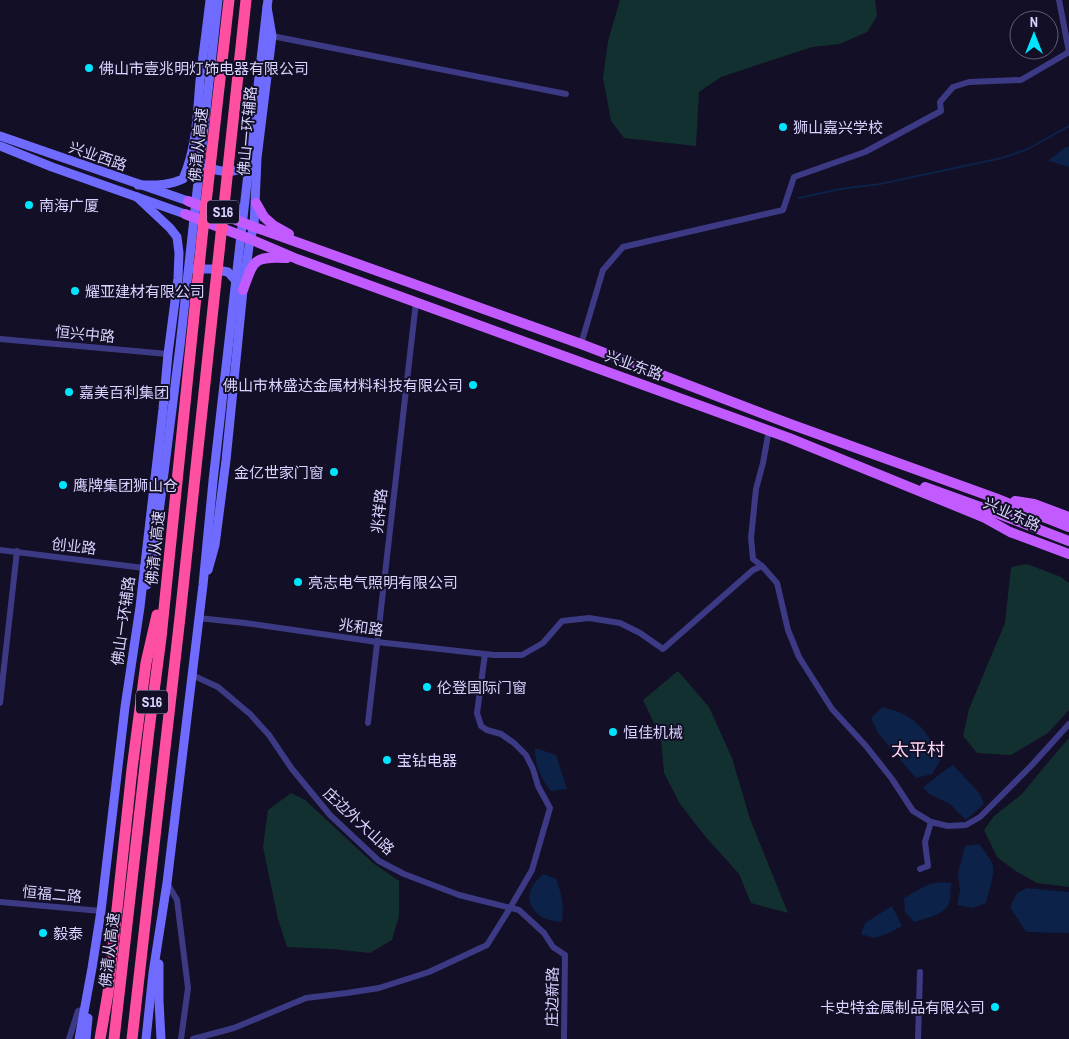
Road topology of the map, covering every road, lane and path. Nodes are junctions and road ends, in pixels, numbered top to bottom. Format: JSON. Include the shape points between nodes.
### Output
{"nodes":[{"id":1,"x":210,"y":0,"type":"edge"},
{"id":2,"x":218,"y":0,"type":"edge"},
{"id":3,"x":229,"y":0,"type":"edge"},
{"id":4,"x":246,"y":0,"type":"edge"},
{"id":5,"x":1059,"y":0,"type":"edge"},
{"id":6,"x":268,"y":3,"type":"edge"},
{"id":7,"x":272,"y":36,"type":"junction"},
{"id":8,"x":1069,"y":52,"type":"edge"},
{"id":9,"x":566,"y":94,"type":"dead end"},
{"id":10,"x":0,"y":136,"type":"edge"},
{"id":11,"x":0,"y":146,"type":"edge"},
{"id":12,"x":193,"y":148,"type":"junction"},
{"id":13,"x":257,"y":158,"type":"junction"},
{"id":14,"x":138,"y":185,"type":"junction"},
{"id":15,"x":137,"y":197,"type":"junction"},
{"id":16,"x":188,"y":201,"type":"joint"},
{"id":17,"x":256,"y":203,"type":"junction"},
{"id":18,"x":185,"y":214,"type":"joint"},
{"id":19,"x":254,"y":227,"type":"junction"},
{"id":20,"x":250,"y":239,"type":"junction"},
{"id":21,"x":309,"y":246,"type":"junction"},
{"id":22,"x":296,"y":259,"type":"junction"},
{"id":23,"x":178,"y":278,"type":"junction"},
{"id":24,"x":243,"y":290,"type":"junction"},
{"id":25,"x":416,"y":302,"type":"junction"},
{"id":26,"x":0,"y":339,"type":"edge"},
{"id":27,"x":581,"y":344,"type":"junction"},
{"id":28,"x":168,"y":354,"type":"junction"},
{"id":29,"x":184,"y":365,"type":"junction"},
{"id":30,"x":769,"y":430,"type":"junction"},
{"id":31,"x":789,"y":438,"type":"junction"},
{"id":32,"x":1068,"y":523,"type":"edge"},
{"id":33,"x":1066,"y":540,"type":"edge"},
{"id":34,"x":0,"y":550,"type":"edge"},
{"id":35,"x":17,"y":551,"type":"junction"},
{"id":36,"x":1069,"y":554,"type":"edge"},
{"id":37,"x":168,"y":561,"type":"junction"},
{"id":38,"x":762,"y":566,"type":"junction"},
{"id":39,"x":144,"y":568,"type":"junction"},
{"id":40,"x":203,"y":585,"type":"junction"},
{"id":41,"x":140,"y":607,"type":"junction"},
{"id":42,"x":198,"y":618,"type":"junction"},
{"id":43,"x":377,"y":642,"type":"junction"},
{"id":44,"x":485,"y":654,"type":"junction"},
{"id":45,"x":192,"y":675,"type":"junction"},
{"id":46,"x":0,"y":704,"type":"edge"},
{"id":47,"x":368,"y":723,"type":"dead end"},
{"id":48,"x":1069,"y":724,"type":"edge"},
{"id":49,"x":931,"y":822,"type":"junction"},
{"id":50,"x":920,"y":869,"type":"dead end"},
{"id":51,"x":167,"y":883,"type":"junction"},
{"id":52,"x":0,"y":902,"type":"edge"},
{"id":53,"x":510,"y":908,"type":"junction"},
{"id":54,"x":101,"y":911,"type":"junction"},
{"id":55,"x":160,"y":924,"type":"junction"},
{"id":56,"x":565,"y":956,"type":"joint"},
{"id":57,"x":92,"y":968,"type":"junction"},
{"id":58,"x":920,"y":972,"type":"dead end"},
{"id":59,"x":84,"y":1009,"type":"junction"},
{"id":60,"x":69,"y":1039,"type":"edge"},
{"id":61,"x":79,"y":1039,"type":"edge"},
{"id":62,"x":86,"y":1039,"type":"edge"},
{"id":63,"x":100,"y":1039,"type":"edge"},
{"id":64,"x":114,"y":1039,"type":"edge"},
{"id":65,"x":132,"y":1039,"type":"edge"},
{"id":66,"x":146,"y":1039,"type":"edge"},
{"id":67,"x":161,"y":1039,"type":"edge"},
{"id":68,"x":181,"y":1039,"type":"edge"},
{"id":69,"x":193,"y":1039,"type":"edge"},
{"id":70,"x":564,"y":1039,"type":"edge"},
{"id":71,"x":918,"y":1039,"type":"edge"}],
"edges":[{"from":1,"to":12,"type":"main road"},
{"from":2,"to":29,"type":"main road"},
{"from":3,"to":29,"type":"highway","name":"佛清从高速","number":"S16"},
{"from":4,"to":65,"type":"highway","number":"S16"},
{"from":5,"to":8,"type":"street"},
{"from":6,"to":7,"type":"main road","name":"佛山一环辅路"},
{"from":6,"to":40,"type":"main road","name":"佛山一环辅路"},
{"from":7,"to":9,"type":"street"},
{"from":7,"to":13,"type":"main road","name":"佛山一环辅路"},
{"from":8,"to":27,"type":"street","via":[[1021,80],[969,82],[953,86],[940,102],[941,112],[865,152],[794,177],[783,210],[623,247],[603,270]]},
{"from":10,"to":14,"type":"main road","name":"兴业西路"},
{"from":11,"to":15,"type":"main road","name":"兴业西路"},
{"from":12,"to":13,"type":"main road","via":[[202,164],[215,170],[237,170]]},
{"from":12,"to":14,"type":"main road","via":[[183,179],[162,185]]},
{"from":13,"to":17,"type":"main road","name":"佛山一环辅路"},
{"from":14,"to":16,"type":"main road","name":"兴业西路"},
{"from":15,"to":18,"type":"main road","name":"兴业西路"},
{"from":15,"to":23,"type":"main road","name":"佛山一环辅路","via":[[176,237]]},
{"from":16,"to":19,"type":"main road","name":"兴业东路"},
{"from":17,"to":19,"type":"main road","name":"佛山一环辅路"},
{"from":17,"to":21,"type":"main road","via":[[273,225]]},
{"from":18,"to":20,"type":"main road","name":"兴业东路"},
{"from":19,"to":20,"type":"main road","name":"佛山一环辅路"},
{"from":19,"to":21,"type":"main road","name":"兴业东路"},
{"from":20,"to":22,"type":"main road","name":"兴业东路"},
{"from":20,"to":24,"type":"main road","name":"佛山一环辅路"},
{"from":21,"to":27,"type":"main road","name":"兴业东路"},
{"from":22,"to":24,"type":"main road","via":[[273,257],[257,260]]},
{"from":22,"to":25,"type":"main road","name":"兴业东路"},
{"from":23,"to":24,"type":"main road","via":[[192,269],[224,271],[232,275]]},
{"from":23,"to":28,"type":"main road","name":"佛山一环辅路"},
{"from":24,"to":40,"type":"main road","name":"佛山一环辅路","via":[[215,545]]},
{"from":25,"to":30,"type":"main road","name":"兴业东路"},
{"from":25,"to":43,"type":"street","name":"兆祥路"},
{"from":26,"to":28,"type":"street","name":"恒兴中路"},
{"from":27,"to":32,"type":"main road","name":"兴业东路","via":[[790,424]]},
{"from":28,"to":39,"type":"main road","name":"佛山一环辅路"},
{"from":29,"to":37,"type":"highway","name":"佛清从高速","number":"S16"},
{"from":29,"to":41,"type":"main road","via":[[154,552]]},
{"from":30,"to":31,"type":"main road","name":"兴业东路"},
{"from":30,"to":38,"type":"street","via":[[756,489],[751,538],[753,558]]},
{"from":31,"to":33,"type":"main road"},
{"from":31,"to":36,"type":"main road","name":"兴业东路"},
{"from":34,"to":35,"type":"street","name":"创业路"},
{"from":35,"to":39,"type":"street","name":"创业路"},
{"from":35,"to":46,"type":"street"},
{"from":37,"to":63,"type":"highway","via":[[146,664]]},
{"from":37,"to":64,"type":"highway","name":"佛清从高速","number":"S16"},
{"from":38,"to":44,"type":"street","name":"兆和路","via":[[753,570],[663,649],[620,623],[589,618],[562,621],[544,643],[522,655]]},
{"from":38,"to":49,"type":"street","via":[[777,583],[788,630],[799,656],[832,709],[866,746],[913,811]]},
{"from":39,"to":41,"type":"main road","name":"佛山一环辅路"},
{"from":40,"to":42,"type":"main road","name":"佛山一环辅路"},
{"from":41,"to":54,"type":"main road","name":"佛山一环辅路"},
{"from":42,"to":43,"type":"street","name":"兆和路"},
{"from":42,"to":45,"type":"main road","name":"佛山一环辅路"},
{"from":43,"to":44,"type":"street","name":"兆和路"},
{"from":43,"to":47,"type":"street","name":"兆祥路"},
{"from":44,"to":53,"type":"street","via":[[478,713],[481,726],[501,734],[526,755],[550,808],[532,870]]},
{"from":45,"to":51,"type":"main road","name":"佛山一环辅路"},
{"from":45,"to":53,"type":"street","name":"庄边外大山路","via":[[218,687],[250,714],[330,815],[379,861],[459,895]]},
{"from":48,"to":49,"type":"street","via":[[980,817],[966,825],[948,826]]},
{"from":49,"to":50,"type":"street","via":[[925,842],[928,866]]},
{"from":51,"to":55,"type":"main road","name":"佛山一环辅路"},
{"from":51,"to":68,"type":"street","via":[[177,900],[188,988]]},
{"from":52,"to":54,"type":"street","name":"恒福二路"},
{"from":53,"to":56,"type":"street","name":"庄边外大山路","via":[[519,910]]},
{"from":53,"to":69,"type":"street","via":[[486,945],[429,972],[379,988],[306,998],[234,1028]]},
{"from":54,"to":57,"type":"main road","name":"佛山一环辅路"},
{"from":55,"to":66,"type":"main road"},
{"from":55,"to":67,"type":"main road"},
{"from":56,"to":70,"type":"street","name":"庄边新路"},
{"from":57,"to":59,"type":"main road"},
{"from":57,"to":62,"type":"main road"},
{"from":58,"to":71,"type":"street"},
{"from":59,"to":60,"type":"street","via":[[78,1011]]},
{"from":59,"to":61,"type":"main road"}]}
